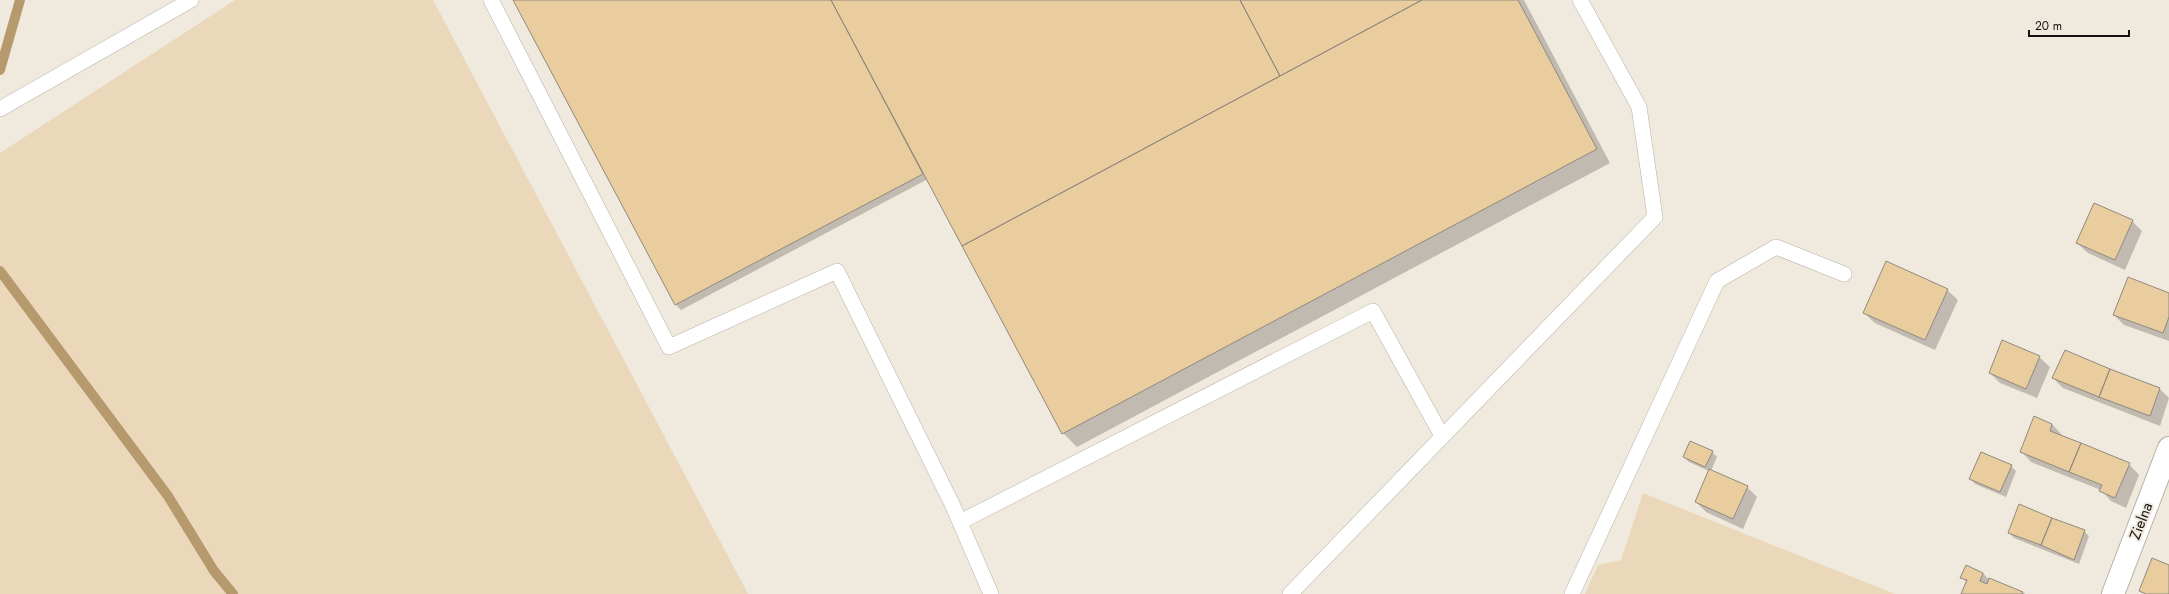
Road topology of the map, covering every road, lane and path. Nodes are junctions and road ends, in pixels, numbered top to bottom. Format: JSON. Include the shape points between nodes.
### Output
{"nodes":[{"id":1,"x":191,"y":0,"type":"edge"},
{"id":2,"x":491,"y":0,"type":"edge"},
{"id":3,"x":1580,"y":0,"type":"edge"},
{"id":4,"x":0,"y":109,"type":"edge"},
{"id":5,"x":1844,"y":274,"type":"dead end"},
{"id":6,"x":1442,"y":436,"type":"junction"},
{"id":7,"x":2169,"y":448,"type":"edge"},
{"id":8,"x":960,"y":522,"type":"junction"},
{"id":9,"x":991,"y":594,"type":"edge"},
{"id":10,"x":1290,"y":594,"type":"edge"},
{"id":11,"x":1572,"y":594,"type":"edge"},
{"id":12,"x":2113,"y":594,"type":"edge"}],
"edges":[{"from":1,"to":4,"type":"lane"},
{"from":2,"to":8,"type":"lane","via":[[669,347],[837,271]]},
{"from":3,"to":6,"type":"lane","via":[[1639,107],[1655,217]]},
{"from":5,"to":11,"type":"lane","via":[[1776,247],[1717,280]]},
{"from":6,"to":8,"type":"lane","via":[[1373,311]]},
{"from":6,"to":10,"type":"lane"},
{"from":7,"to":12,"type":"street","name":"Zielna"},
{"from":8,"to":9,"type":"lane"}]}
